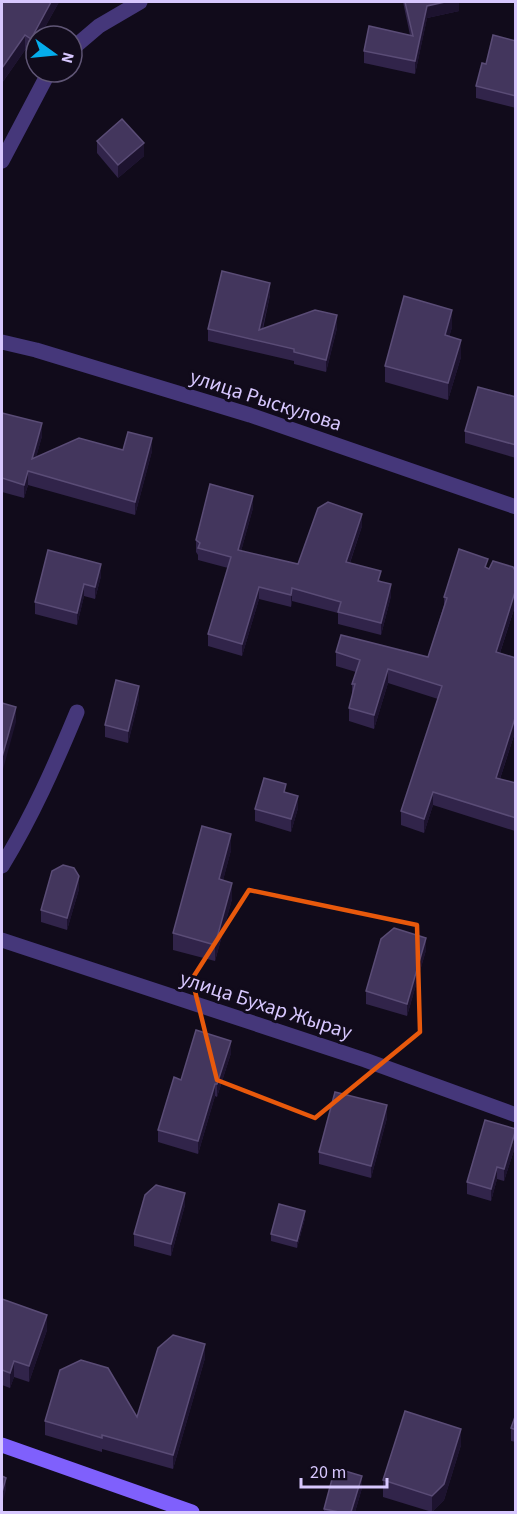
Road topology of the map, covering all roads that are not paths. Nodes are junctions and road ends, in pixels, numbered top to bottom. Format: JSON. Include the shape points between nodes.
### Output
{"nodes":[{"id":1,"x":140,"y":2,"type":"edge"},
{"id":2,"x":84,"y":39,"type":"edge"},
{"id":3,"x":43,"y":84,"type":"edge"},
{"id":4,"x":2,"y":161,"type":"edge"},
{"id":5,"x":2,"y":342,"type":"edge"},
{"id":6,"x":516,"y":507,"type":"edge"},
{"id":7,"x":77,"y":712,"type":"dead end"},
{"id":8,"x":2,"y":866,"type":"edge"},
{"id":9,"x":2,"y":940,"type":"edge"},
{"id":10,"x":516,"y":1115,"type":"edge"},
{"id":11,"x":2,"y":1445,"type":"edge"},
{"id":12,"x":192,"y":1512,"type":"edge"}],
"edges":[{"from":1,"to":2,"type":"street"},
{"from":3,"to":4,"type":"street"},
{"from":5,"to":6,"type":"street","name":"улица Рыскулова","via":[[250,415]]},
{"from":7,"to":8,"type":"street","via":[[21,835]]},
{"from":9,"to":10,"type":"street","name":"улица Бухар Жырау","via":[[365,1060]]},
{"from":11,"to":12,"type":"street"}]}
